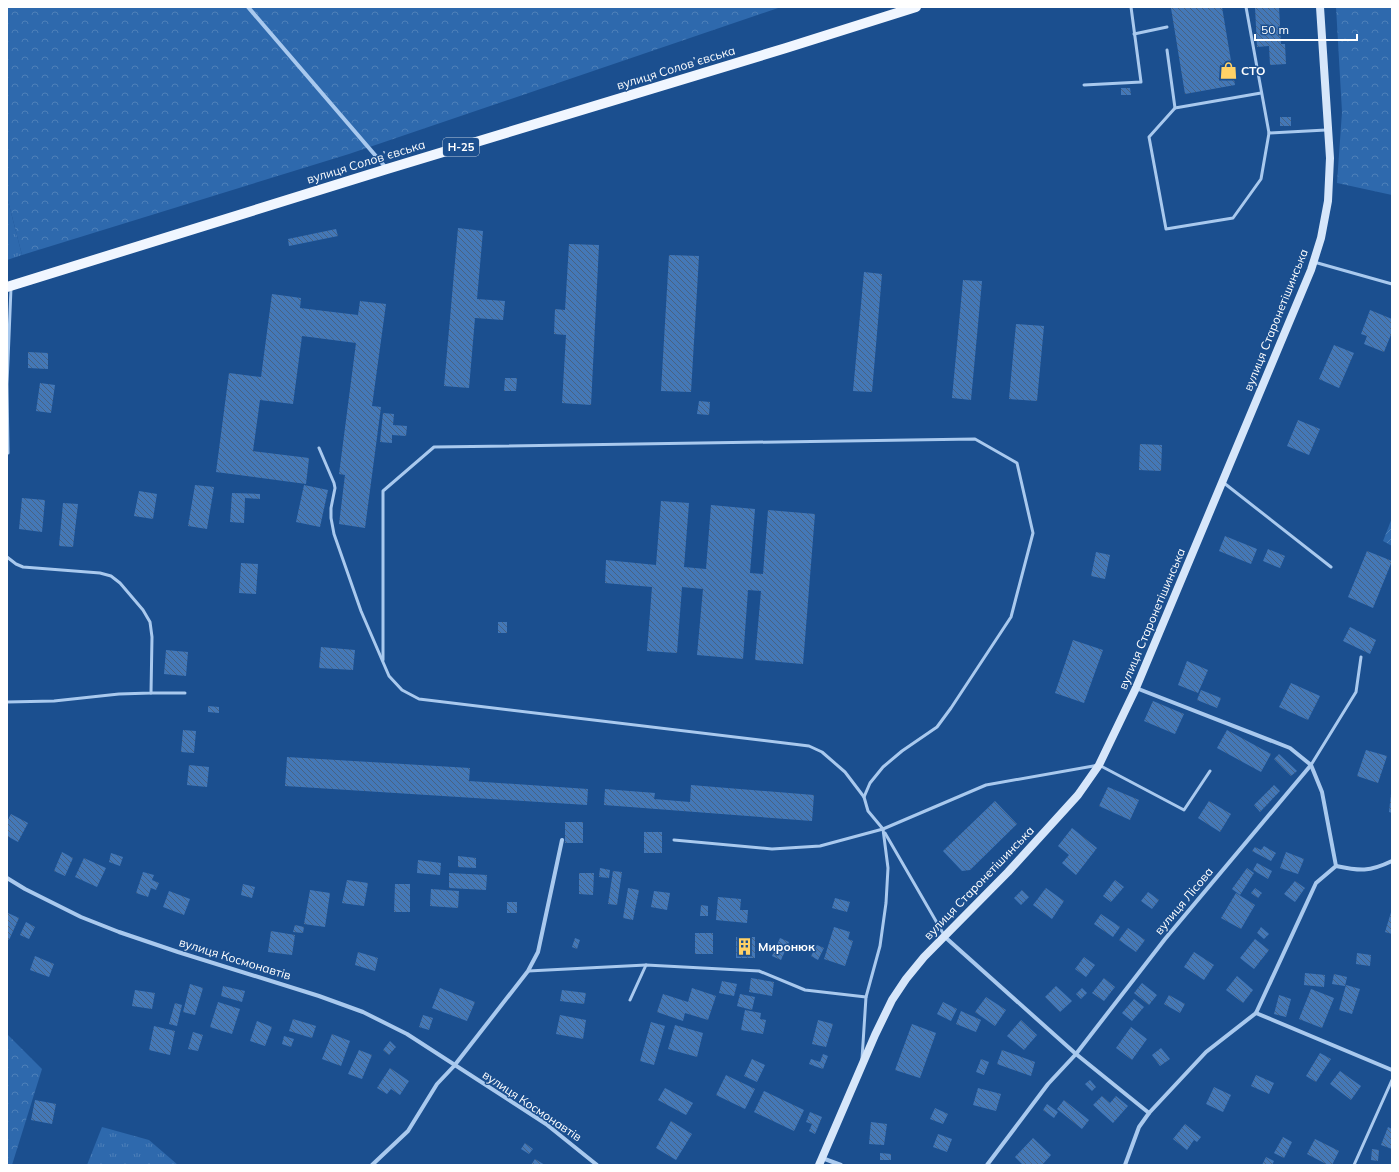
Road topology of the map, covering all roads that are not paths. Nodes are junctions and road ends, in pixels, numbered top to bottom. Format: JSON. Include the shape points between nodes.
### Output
{"nodes":[{"id":1,"x":248,"y":7,"type":"edge"},
{"id":2,"x":916,"y":7,"type":"edge"},
{"id":3,"x":1131,"y":7,"type":"edge"},
{"id":4,"x":1246,"y":7,"type":"edge"},
{"id":5,"x":1320,"y":7,"type":"edge"},
{"id":6,"x":1167,"y":27,"type":"dead end"},
{"id":7,"x":1134,"y":34,"type":"junction"},
{"id":8,"x":1167,"y":50,"type":"dead end"},
{"id":9,"x":1084,"y":85,"type":"dead end"},
{"id":10,"x":1261,"y":93,"type":"junction"},
{"id":11,"x":1174,"y":108,"type":"junction"},
{"id":12,"x":1328,"y":130,"type":"junction"},
{"id":13,"x":1269,"y":133,"type":"junction"},
{"id":14,"x":387,"y":169,"type":"junction"},
{"id":15,"x":1314,"y":262,"type":"junction"},
{"id":16,"x":1392,"y":284,"type":"edge"},
{"id":17,"x":9,"y":286,"type":"edge"},
{"id":18,"x":319,"y":448,"type":"dead end"},
{"id":19,"x":8,"y":453,"type":"edge"},
{"id":20,"x":1222,"y":482,"type":"junction"},
{"id":21,"x":7,"y":557,"type":"edge"},
{"id":22,"x":1331,"y":567,"type":"dead end"},
{"id":23,"x":1361,"y":657,"type":"dead end"},
{"id":24,"x":383,"y":660,"type":"junction"},
{"id":25,"x":1136,"y":688,"type":"junction"},
{"id":26,"x":151,"y":693,"type":"junction"},
{"id":27,"x":185,"y":693,"type":"dead end"},
{"id":28,"x":7,"y":702,"type":"edge"},
{"id":29,"x":1099,"y":765,"type":"junction"},
{"id":30,"x":1311,"y":765,"type":"junction"},
{"id":31,"x":1210,"y":771,"type":"dead end"},
{"id":32,"x":864,"y":797,"type":"junction"},
{"id":33,"x":883,"y":829,"type":"junction"},
{"id":34,"x":562,"y":840,"type":"dead end"},
{"id":35,"x":674,"y":840,"type":"dead end"},
{"id":36,"x":1392,"y":862,"type":"edge"},
{"id":37,"x":1336,"y":866,"type":"junction"},
{"id":38,"x":7,"y":878,"type":"edge"},
{"id":39,"x":945,"y":937,"type":"junction"},
{"id":40,"x":646,"y":965,"type":"junction"},
{"id":41,"x":528,"y":971,"type":"junction"},
{"id":42,"x":866,"y":997,"type":"junction"},
{"id":43,"x":630,"y":1000,"type":"dead end"},
{"id":44,"x":1256,"y":1013,"type":"junction"},
{"id":45,"x":1076,"y":1054,"type":"junction"},
{"id":46,"x":861,"y":1065,"type":"junction"},
{"id":47,"x":454,"y":1066,"type":"junction"},
{"id":48,"x":1392,"y":1070,"type":"edge"},
{"id":49,"x":1392,"y":1080,"type":"edge"},
{"id":50,"x":1149,"y":1113,"type":"junction"},
{"id":51,"x":820,"y":1162,"type":"edge"},
{"id":52,"x":372,"y":1165,"type":"edge"},
{"id":53,"x":597,"y":1165,"type":"edge"},
{"id":54,"x":841,"y":1165,"type":"edge"},
{"id":55,"x":987,"y":1165,"type":"edge"},
{"id":56,"x":1125,"y":1165,"type":"edge"},
{"id":57,"x":1354,"y":1165,"type":"edge"}],
"edges":[{"from":1,"to":14,"type":"street"},
{"from":2,"to":14,"type":"main road","name":"вулиця Соловʼєвська","number":"Н-25"},
{"from":3,"to":7,"type":"lane"},
{"from":4,"to":10,"type":"lane"},
{"from":5,"to":12,"type":"main road","name":"вулиця Старонетішинська"},
{"from":6,"to":7,"type":"lane"},
{"from":7,"to":9,"type":"lane","via":[[1141,82]]},
{"from":8,"to":11,"type":"lane"},
{"from":10,"to":11,"type":"lane"},
{"from":10,"to":13,"type":"lane"},
{"from":11,"to":13,"type":"lane","via":[[1149,137],[1166,229],[1233,218],[1261,179]]},
{"from":12,"to":13,"type":"lane"},
{"from":12,"to":15,"type":"main road","name":"вулиця Старонетішинська","via":[[1328,201]]},
{"from":14,"to":17,"type":"main road","name":"вулиця Соловʼєвська","number":"Н-25"},
{"from":15,"to":16,"type":"lane"},
{"from":15,"to":20,"type":"main road","name":"вулиця Старонетішинська"},
{"from":17,"to":19,"type":"lane"},
{"from":18,"to":24,"type":"lane","via":[[335,488],[331,508],[334,534],[361,611]]},
{"from":20,"to":22,"type":"lane"},
{"from":20,"to":25,"type":"main road","name":"вулиця Старонетішинська"},
{"from":21,"to":26,"type":"lane","via":[[23,567],[100,572],[120,583],[150,622]]},
{"from":23,"to":30,"type":"lane","via":[[1356,692]]},
{"from":24,"to":32,"type":"lane","via":[[389,676],[402,690],[428,701],[809,746],[822,752],[836,764]]},
{"from":24,"to":32,"type":"lane","via":[[383,491],[434,446],[975,439],[1016,463],[1033,533],[1011,617],[937,726],[883,767],[870,783]]},
{"from":25,"to":29,"type":"main road","name":"вулиця Старонетішинська"},
{"from":25,"to":30,"type":"street","via":[[1290,748]]},
{"from":26,"to":27,"type":"lane"},
{"from":26,"to":28,"type":"lane","via":[[54,702]]},
{"from":29,"to":31,"type":"lane","via":[[1184,810]]},
{"from":29,"to":33,"type":"lane","via":[[986,785]]},
{"from":29,"to":39,"type":"main road","name":"вулиця Старонетішинська","via":[[1078,795]]},
{"from":30,"to":37,"type":"street","via":[[1322,792]]},
{"from":30,"to":45,"type":"street","name":"вулиця Лісова","via":[[1165,939]]},
{"from":32,"to":33,"type":"lane","via":[[868,811]]},
{"from":33,"to":35,"type":"lane","via":[[820,846],[779,848]]},
{"from":33,"to":39,"type":"lane"},
{"from":33,"to":42,"type":"lane","via":[[888,868],[886,903],[880,946]]},
{"from":34,"to":41,"type":"street","via":[[538,952]]},
{"from":36,"to":37,"type":"street","via":[[1376,869],[1355,870]]},
{"from":37,"to":44,"type":"street","via":[[1316,883]]},
{"from":38,"to":47,"type":"street","name":"вулиця Космонавтів","via":[[81,917],[119,932],[363,1012],[407,1034]]},
{"from":39,"to":45,"type":"street"},
{"from":39,"to":46,"type":"main road","name":"вулиця Старонетішинська","via":[[924,957],[892,1000]]},
{"from":40,"to":41,"type":"lane"},
{"from":40,"to":42,"type":"lane","via":[[759,971],[805,990]]},
{"from":40,"to":43,"type":"lane"},
{"from":41,"to":47,"type":"street"},
{"from":42,"to":46,"type":"lane"},
{"from":44,"to":48,"type":"street"},
{"from":44,"to":50,"type":"street","via":[[1206,1052]]},
{"from":45,"to":50,"type":"street"},
{"from":45,"to":55,"type":"street","name":"вулиця Лісова","via":[[1048,1084]]},
{"from":46,"to":51,"type":"main road","name":"вулиця Старонетішинська"},
{"from":47,"to":52,"type":"street","via":[[437,1084],[408,1131]]},
{"from":47,"to":53,"type":"street","name":"вулиця Космонавтів","via":[[546,1124]]},
{"from":49,"to":57,"type":"lane"},
{"from":50,"to":56,"type":"street","via":[[1139,1128]]},
{"from":51,"to":54,"type":"street"}]}
